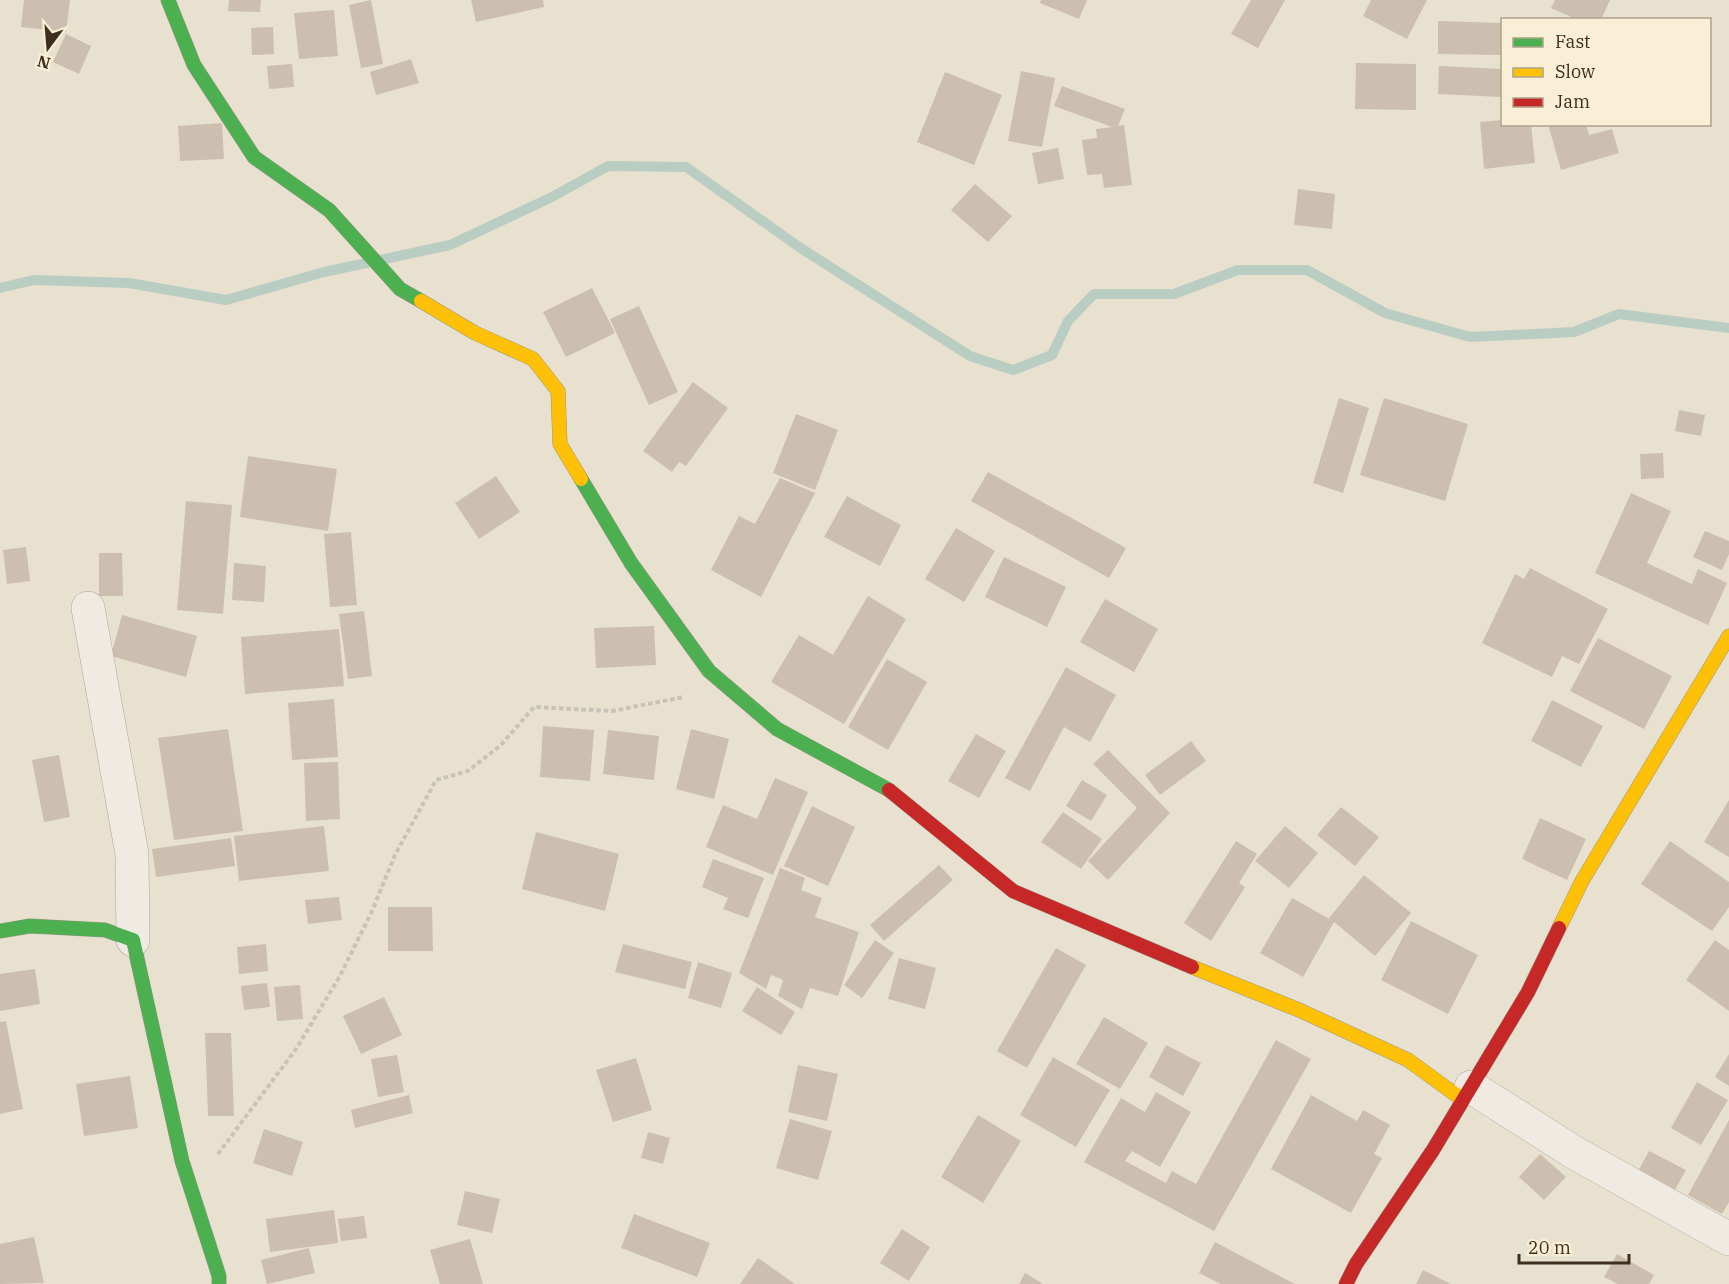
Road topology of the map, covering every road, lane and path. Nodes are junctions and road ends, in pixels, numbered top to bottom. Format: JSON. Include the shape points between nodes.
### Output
{"nodes":[{"id":1,"x":168,"y":0,"type":"edge"},
{"id":2,"x":88,"y":608,"type":"dead end"},
{"id":3,"x":1729,"y":636,"type":"edge"},
{"id":4,"x":729,"y":688,"type":"junction"},
{"id":5,"x":0,"y":931,"type":"edge"},
{"id":6,"x":133,"y":940,"type":"junction"},
{"id":7,"x":1467,"y":1093,"type":"junction"},
{"id":8,"x":192,"y":1189,"type":"junction"},
{"id":9,"x":1729,"y":1239,"type":"edge"},
{"id":10,"x":219,"y":1284,"type":"edge"},
{"id":11,"x":1346,"y":1284,"type":"edge"}],
"edges":[{"from":1,"to":4,"type":"street","via":[[194,65],[254,157],[329,210],[400,289],[475,333],[533,359],[558,391],[560,444],[631,563],[709,670]]},
{"from":2,"to":6,"type":"street","via":[[132,854]]},
{"from":3,"to":7,"type":"street","via":[[1582,881],[1528,992]]},
{"from":4,"to":7,"type":"street","via":[[777,729],[887,789],[1013,891],[1299,1010],[1408,1060]]},
{"from":4,"to":8,"type":"path","via":[[612,711],[534,707],[501,745],[468,771],[436,780],[394,855],[340,976],[296,1049]]},
{"from":5,"to":6,"type":"street","via":[[30,926],[105,930]]},
{"from":6,"to":8,"type":"street","via":[[182,1161]]},
{"from":7,"to":9,"type":"street"},
{"from":7,"to":11,"type":"street"},
{"from":8,"to":10,"type":"street"}]}
